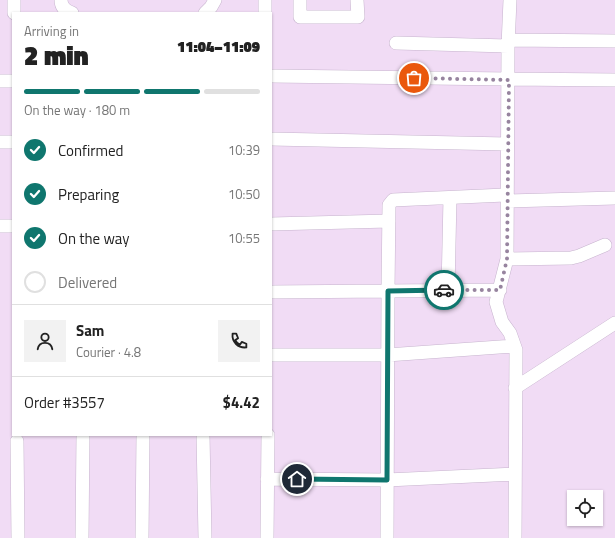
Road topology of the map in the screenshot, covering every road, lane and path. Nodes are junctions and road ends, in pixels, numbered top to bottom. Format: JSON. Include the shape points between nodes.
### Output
{"nodes":[{"id":1,"x":14,"y":0,"type":"edge"},
{"id":2,"x":61,"y":0,"type":"edge"},
{"id":3,"x":215,"y":0,"type":"edge"},
{"id":4,"x":265,"y":0,"type":"edge"},
{"id":5,"x":300,"y":0,"type":"edge"},
{"id":6,"x":358,"y":0,"type":"edge"},
{"id":7,"x":510,"y":0,"type":"edge"},
{"id":8,"x":14,"y":12,"type":"edge"},
{"id":9,"x":68,"y":12,"type":"edge"},
{"id":10,"x":206,"y":12,"type":"edge"},
{"id":11,"x":265,"y":12,"type":"edge"},
{"id":12,"x":615,"y":41,"type":"edge"},
{"id":13,"x":396,"y":43,"type":"dead end"},
{"id":14,"x":508,"y":43,"type":"junction"},
{"id":15,"x":272,"y":76,"type":"edge"},
{"id":16,"x":12,"y":80,"type":"edge"},
{"id":17,"x":509,"y":80,"type":"junction"},
{"id":18,"x":615,"y":80,"type":"edge"},
{"id":19,"x":0,"y":81,"type":"edge"},
{"id":20,"x":272,"y":138,"type":"edge"},
{"id":21,"x":0,"y":142,"type":"edge"},
{"id":22,"x":12,"y":142,"type":"edge"},
{"id":23,"x":507,"y":144,"type":"junction"},
{"id":24,"x":450,"y":198,"type":"junction"},
{"id":25,"x":506,"y":198,"type":"junction"},
{"id":26,"x":615,"y":198,"type":"edge"},
{"id":27,"x":389,"y":221,"type":"junction"},
{"id":28,"x":272,"y":224,"type":"edge"},
{"id":29,"x":0,"y":226,"type":"edge"},
{"id":30,"x":12,"y":226,"type":"edge"},
{"id":31,"x":605,"y":245,"type":"dead end"},
{"id":32,"x":507,"y":259,"type":"junction"},
{"id":33,"x":448,"y":290,"type":"junction"},
{"id":34,"x":500,"y":290,"type":"junction"},
{"id":35,"x":388,"y":291,"type":"junction"},
{"id":36,"x":272,"y":292,"type":"edge"},
{"id":37,"x":615,"y":322,"type":"edge"},
{"id":38,"x":514,"y":346,"type":"junction"},
{"id":39,"x":272,"y":355,"type":"edge"},
{"id":40,"x":387,"y":355,"type":"junction"},
{"id":41,"x":515,"y":388,"type":"junction"},
{"id":42,"x":83,"y":436,"type":"edge"},
{"id":43,"x":142,"y":436,"type":"edge"},
{"id":44,"x":203,"y":436,"type":"edge"},
{"id":45,"x":268,"y":436,"type":"edge"},
{"id":46,"x":16,"y":441,"type":"dead end"},
{"id":47,"x":514,"y":474,"type":"junction"},
{"id":48,"x":267,"y":479,"type":"junction"},
{"id":49,"x":387,"y":480,"type":"junction"},
{"id":50,"x":18,"y":538,"type":"edge"},
{"id":51,"x":82,"y":538,"type":"edge"},
{"id":52,"x":142,"y":538,"type":"edge"},
{"id":53,"x":205,"y":538,"type":"edge"},
{"id":54,"x":267,"y":538,"type":"edge"},
{"id":55,"x":387,"y":538,"type":"edge"},
{"id":56,"x":514,"y":538,"type":"edge"}],
"edges":[{"from":1,"to":8,"type":"street"},
{"from":2,"to":9,"type":"street"},
{"from":3,"to":10,"type":"street"},
{"from":4,"to":11,"type":"street"},
{"from":5,"to":6,"type":"street","via":[[300,17],[358,17]]},
{"from":7,"to":14,"type":"street"},
{"from":12,"to":14,"type":"street"},
{"from":13,"to":14,"type":"street"},
{"from":14,"to":17,"type":"street"},
{"from":15,"to":17,"type":"street"},
{"from":16,"to":19,"type":"street"},
{"from":17,"to":18,"type":"street"},
{"from":17,"to":23,"type":"street"},
{"from":20,"to":23,"type":"street"},
{"from":21,"to":22,"type":"street"},
{"from":23,"to":25,"type":"street"},
{"from":24,"to":25,"type":"street"},
{"from":24,"to":27,"type":"street","via":[[393,200],[390,204]]},
{"from":24,"to":33,"type":"street"},
{"from":25,"to":26,"type":"street"},
{"from":25,"to":32,"type":"street"},
{"from":27,"to":28,"type":"street"},
{"from":27,"to":35,"type":"street"},
{"from":29,"to":30,"type":"street"},
{"from":31,"to":32,"type":"street","via":[[571,258]]},
{"from":32,"to":34,"type":"street"},
{"from":33,"to":34,"type":"street"},
{"from":33,"to":35,"type":"street"},
{"from":34,"to":38,"type":"street","via":[[496,302],[502,322],[510,333]]},
{"from":35,"to":36,"type":"street"},
{"from":35,"to":40,"type":"street"},
{"from":37,"to":41,"type":"street"},
{"from":38,"to":40,"type":"street"},
{"from":38,"to":41,"type":"street"},
{"from":39,"to":40,"type":"street"},
{"from":40,"to":49,"type":"street"},
{"from":41,"to":47,"type":"street"},
{"from":42,"to":51,"type":"street"},
{"from":43,"to":52,"type":"street"},
{"from":44,"to":53,"type":"street"},
{"from":45,"to":48,"type":"street"},
{"from":46,"to":50,"type":"street"},
{"from":47,"to":49,"type":"street"},
{"from":47,"to":56,"type":"street"},
{"from":48,"to":49,"type":"street"},
{"from":48,"to":54,"type":"street"},
{"from":49,"to":55,"type":"street"}]}
